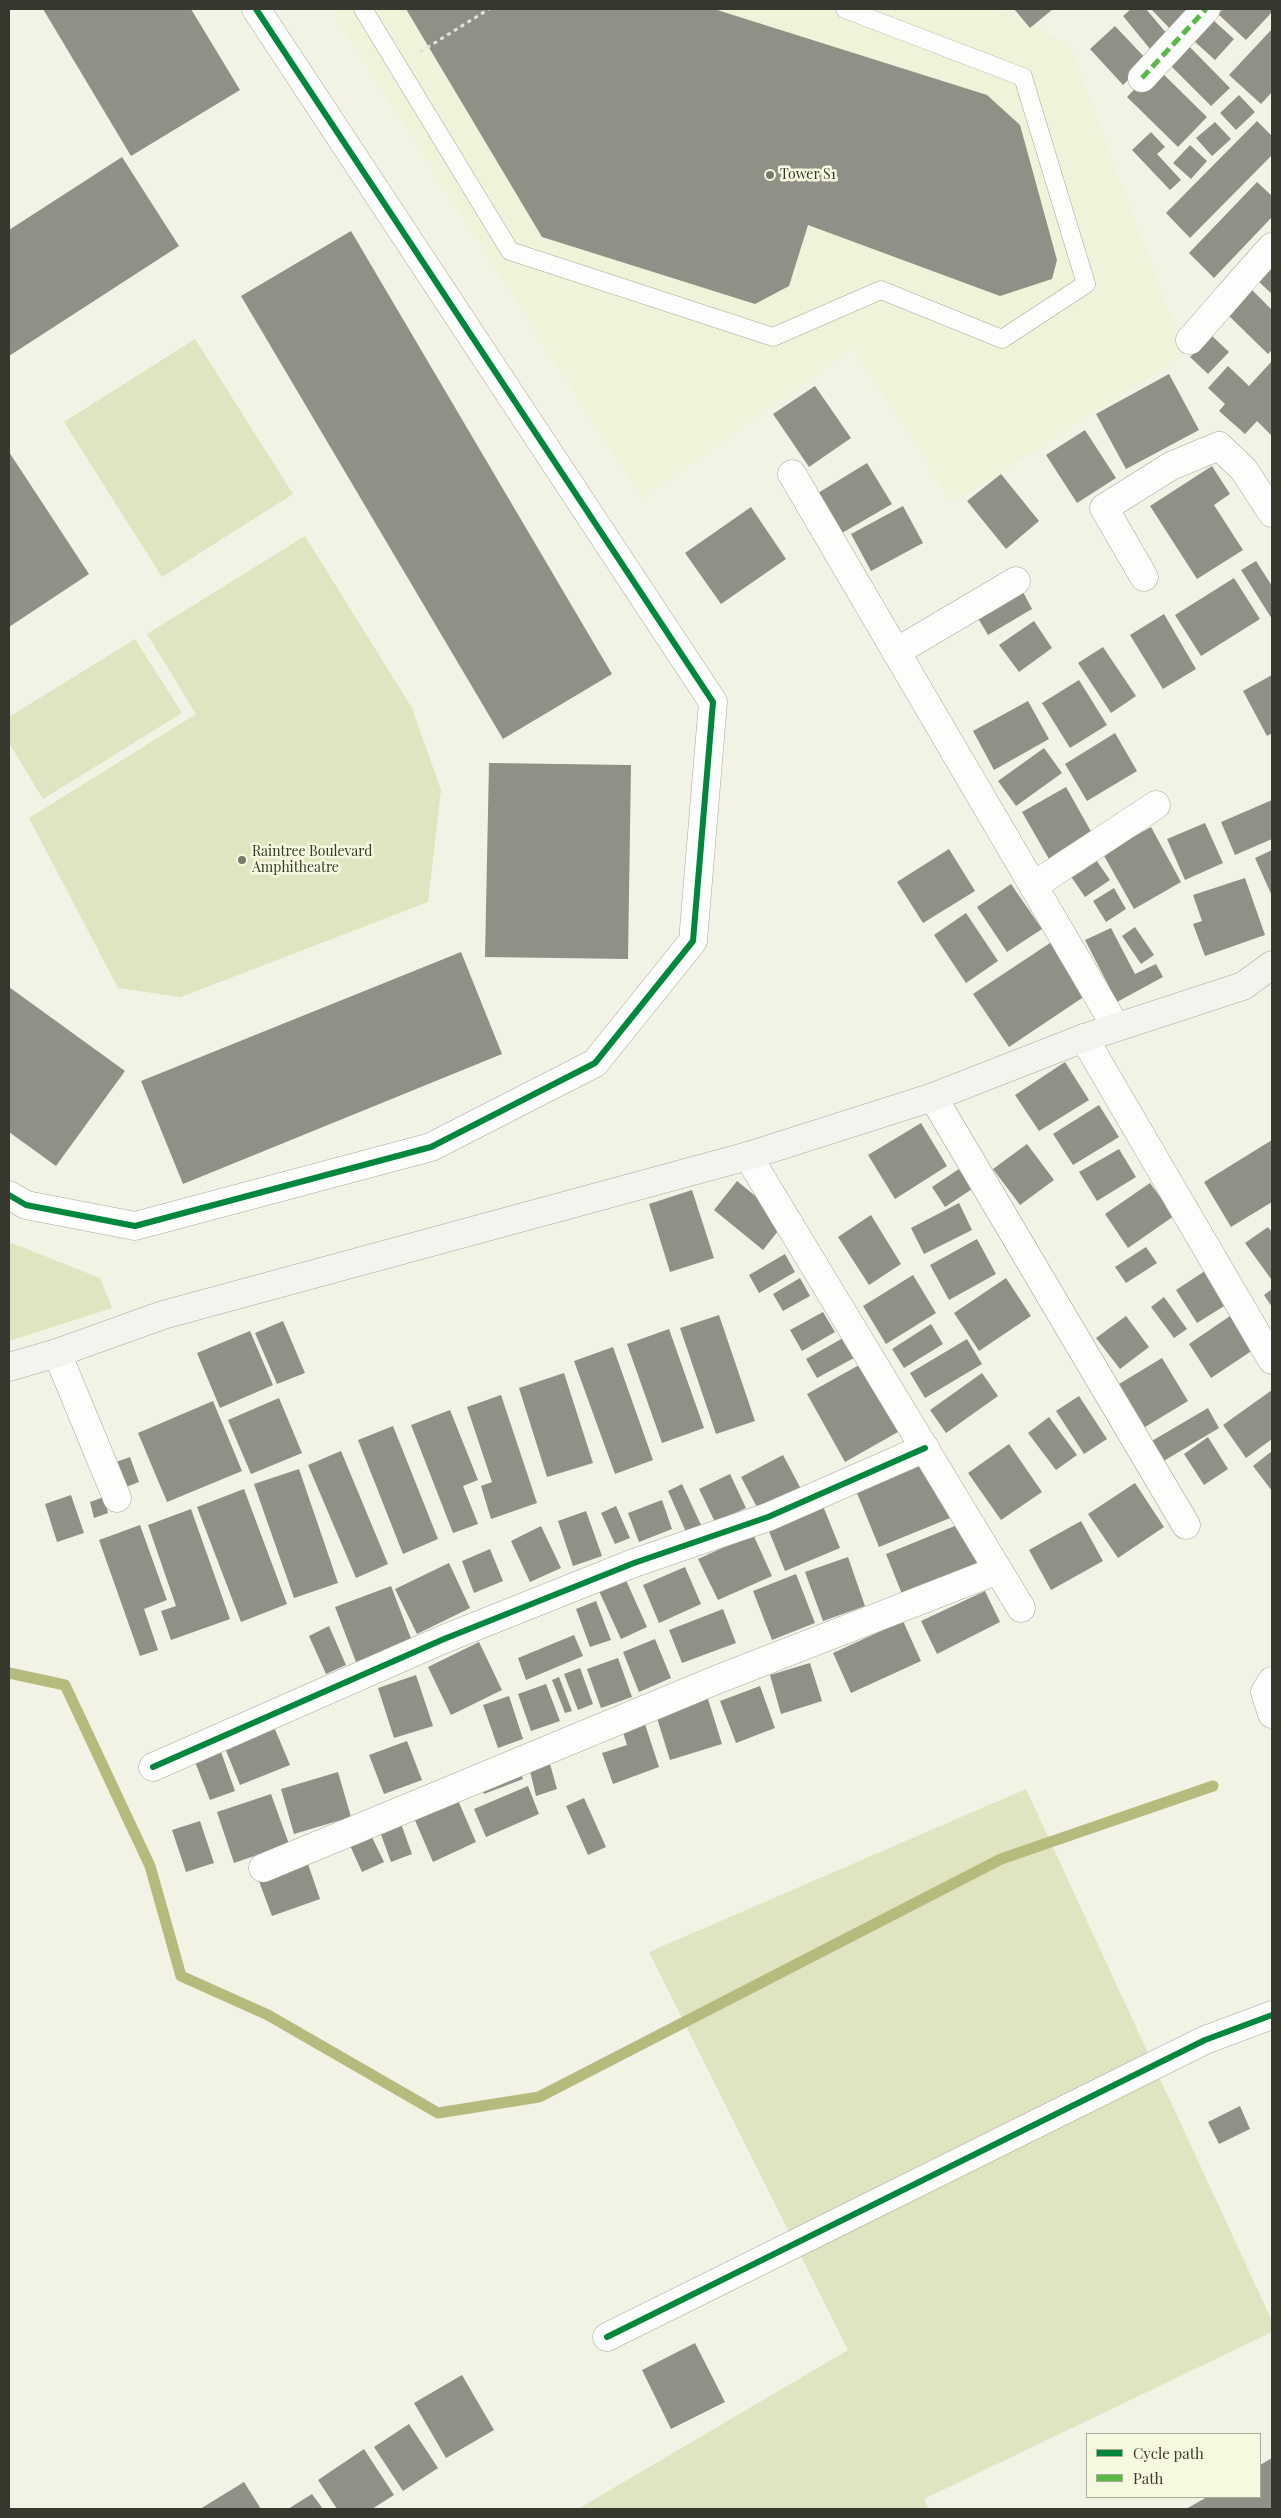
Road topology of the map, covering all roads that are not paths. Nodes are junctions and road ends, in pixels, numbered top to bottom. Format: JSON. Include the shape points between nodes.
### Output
{"nodes":[{"id":1,"x":256,"y":9,"type":"edge"},
{"id":2,"x":363,"y":9,"type":"edge"},
{"id":3,"x":845,"y":9,"type":"edge"},
{"id":4,"x":1206,"y":9,"type":"edge"},
{"id":5,"x":1142,"y":78,"type":"dead end"},
{"id":6,"x":1272,"y":247,"type":"edge"},
{"id":7,"x":1190,"y":340,"type":"dead end"},
{"id":8,"x":792,"y":474,"type":"dead end"},
{"id":9,"x":1272,"y":513,"type":"edge"},
{"id":10,"x":1144,"y":577,"type":"dead end"},
{"id":11,"x":1016,"y":581,"type":"dead end"},
{"id":12,"x":896,"y":652,"type":"junction"},
{"id":13,"x":1156,"y":805,"type":"dead end"},
{"id":14,"x":1033,"y":886,"type":"junction"},
{"id":15,"x":1272,"y":966,"type":"edge"},
{"id":16,"x":1116,"y":1027,"type":"junction"},
{"id":17,"x":1084,"y":1038,"type":"junction"},
{"id":18,"x":933,"y":1097,"type":"junction"},
{"id":19,"x":748,"y":1156,"type":"junction"},
{"id":20,"x":9,"y":1194,"type":"edge"},
{"id":21,"x":57,"y":1354,"type":"junction"},
{"id":22,"x":1272,"y":1360,"type":"edge"},
{"id":23,"x":9,"y":1367,"type":"edge"},
{"id":24,"x":924,"y":1448,"type":"junction"},
{"id":25,"x":117,"y":1498,"type":"dead end"},
{"id":26,"x":1186,"y":1525,"type":"dead end"},
{"id":27,"x":998,"y":1570,"type":"junction"},
{"id":28,"x":1021,"y":1608,"type":"dead end"},
{"id":29,"x":1272,"y":1681,"type":"edge"},
{"id":30,"x":1272,"y":1714,"type":"edge"},
{"id":31,"x":153,"y":1767,"type":"dead end"},
{"id":32,"x":263,"y":1868,"type":"dead end"},
{"id":33,"x":1272,"y":2015,"type":"edge"},
{"id":34,"x":607,"y":2337,"type":"dead end"}],
"edges":[{"from":1,"to":20,"type":"street","via":[[713,702],[693,941],[595,1062],[431,1148],[135,1226],[26,1205]]},
{"from":2,"to":3,"type":"lane","via":[[510,251],[773,337],[881,290],[1002,339],[1086,284],[1023,77]]},
{"from":4,"to":5,"type":"street"},
{"from":6,"to":7,"type":"street"},
{"from":8,"to":12,"type":"street"},
{"from":9,"to":10,"type":"street","via":[[1244,470],[1219,446],[1171,466],[1104,508]]},
{"from":11,"to":12,"type":"street"},
{"from":12,"to":14,"type":"street"},
{"from":13,"to":14,"type":"street"},
{"from":14,"to":16,"type":"street"},
{"from":15,"to":16,"type":"street","via":[[1243,986]]},
{"from":16,"to":17,"type":"street"},
{"from":17,"to":18,"type":"street"},
{"from":17,"to":22,"type":"street"},
{"from":18,"to":19,"type":"street"},
{"from":18,"to":26,"type":"street"},
{"from":19,"to":21,"type":"street","via":[[163,1314]]},
{"from":19,"to":24,"type":"street"},
{"from":21,"to":23,"type":"street"},
{"from":21,"to":25,"type":"street"},
{"from":24,"to":27,"type":"street"},
{"from":24,"to":31,"type":"street","via":[[768,1517],[634,1563],[444,1639]]},
{"from":27,"to":28,"type":"street"},
{"from":27,"to":32,"type":"street","via":[[716,1680]]},
{"from":29,"to":30,"type":"street","via":[[1265,1692]]},
{"from":33,"to":34,"type":"street","via":[[1205,2040]]}]}
